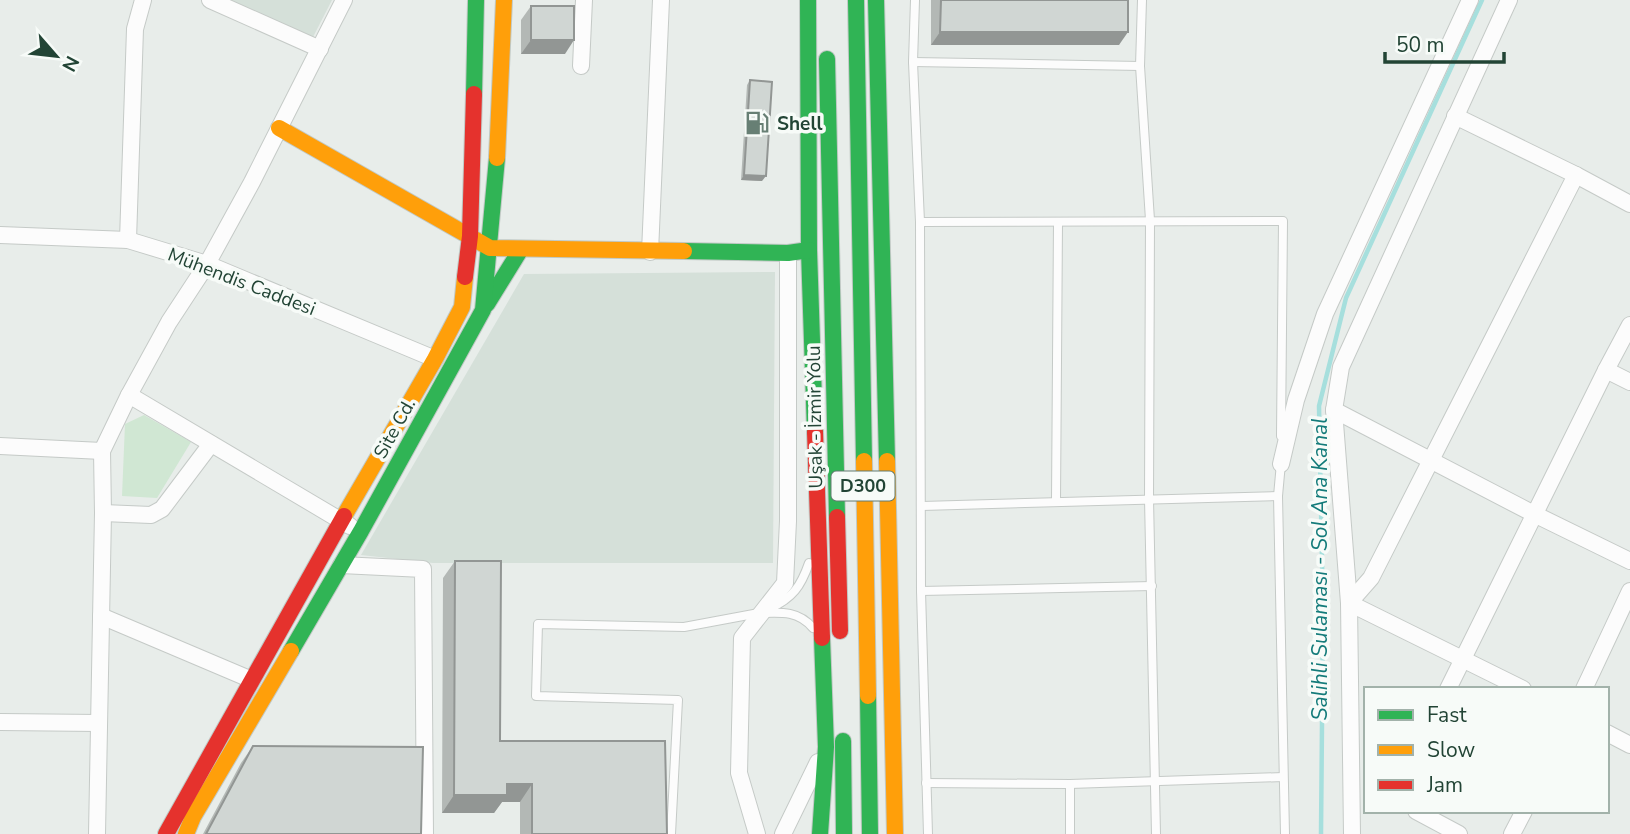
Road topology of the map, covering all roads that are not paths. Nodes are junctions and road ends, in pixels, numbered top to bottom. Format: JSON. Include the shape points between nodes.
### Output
{"nodes":[{"id":1,"x":143,"y":0,"type":"edge"},
{"id":2,"x":211,"y":0,"type":"edge"},
{"id":3,"x":344,"y":0,"type":"edge"},
{"id":4,"x":476,"y":0,"type":"edge"},
{"id":5,"x":504,"y":0,"type":"edge"},
{"id":6,"x":584,"y":0,"type":"edge"},
{"id":7,"x":808,"y":0,"type":"edge"},
{"id":8,"x":856,"y":0,"type":"edge"},
{"id":9,"x":876,"y":0,"type":"edge"},
{"id":10,"x":915,"y":0,"type":"edge"},
{"id":11,"x":1142,"y":0,"type":"edge"},
{"id":12,"x":1470,"y":0,"type":"edge"},
{"id":13,"x":1509,"y":0,"type":"edge"},
{"id":14,"x":660,"y":1,"type":"edge"},
{"id":15,"x":826,"y":39,"type":"dead end"},
{"id":16,"x":320,"y":48,"type":"junction"},
{"id":17,"x":914,"y":62,"type":"junction"},
{"id":18,"x":1140,"y":65,"type":"junction"},
{"id":19,"x":581,"y":66,"type":"dead end"},
{"id":20,"x":1455,"y":116,"type":"junction"},
{"id":21,"x":279,"y":128,"type":"junction"},
{"id":22,"x":1576,"y":175,"type":"junction"},
{"id":23,"x":1630,"y":204,"type":"edge"},
{"id":24,"x":1150,"y":220,"type":"junction"},
{"id":25,"x":920,"y":222,"type":"junction"},
{"id":26,"x":1058,"y":222,"type":"junction"},
{"id":27,"x":0,"y":235,"type":"edge"},
{"id":28,"x":470,"y":236,"type":"junction"},
{"id":29,"x":128,"y":240,"type":"junction"},
{"id":30,"x":490,"y":248,"type":"junction"},
{"id":31,"x":521,"y":249,"type":"junction"},
{"id":32,"x":809,"y":250,"type":"junction"},
{"id":33,"x":650,"y":252,"type":"junction"},
{"id":34,"x":788,"y":253,"type":"junction"},
{"id":35,"x":207,"y":264,"type":"junction"},
{"id":36,"x":483,"y":310,"type":"junction"},
{"id":37,"x":1630,"y":326,"type":"edge"},
{"id":38,"x":435,"y":359,"type":"junction"},
{"id":39,"x":1606,"y":370,"type":"junction"},
{"id":40,"x":1630,"y":382,"type":"edge"},
{"id":41,"x":129,"y":395,"type":"junction"},
{"id":42,"x":1334,"y":410,"type":"junction"},
{"id":43,"x":211,"y":444,"type":"junction"},
{"id":44,"x":0,"y":446,"type":"edge"},
{"id":45,"x":102,"y":451,"type":"junction"},
{"id":46,"x":1431,"y":459,"type":"junction"},
{"id":47,"x":1281,"y":464,"type":"junction"},
{"id":48,"x":1278,"y":496,"type":"junction"},
{"id":49,"x":1149,"y":499,"type":"junction"},
{"id":50,"x":1056,"y":501,"type":"junction"},
{"id":51,"x":922,"y":506,"type":"junction"},
{"id":52,"x":103,"y":513,"type":"junction"},
{"id":53,"x":1534,"y":514,"type":"junction"},
{"id":54,"x":341,"y":521,"type":"junction"},
{"id":55,"x":361,"y":531,"type":"junction"},
{"id":56,"x":817,"y":540,"type":"junction"},
{"id":57,"x":1630,"y":561,"type":"edge"},
{"id":58,"x":341,"y":565,"type":"junction"},
{"id":59,"x":1152,"y":586,"type":"junction"},
{"id":60,"x":921,"y":591,"type":"junction"},
{"id":61,"x":1630,"y":591,"type":"edge"},
{"id":62,"x":1349,"y":603,"type":"junction"},
{"id":63,"x":759,"y":613,"type":"junction"},
{"id":64,"x":101,"y":616,"type":"junction"},
{"id":65,"x":821,"y":640,"type":"junction"},
{"id":66,"x":840,"y":642,"type":"dead end"},
{"id":67,"x":1463,"y":658,"type":"junction"},
{"id":68,"x":253,"y":680,"type":"junction"},
{"id":69,"x":1449,"y":687,"type":"edge"},
{"id":70,"x":1519,"y":687,"type":"edge"},
{"id":71,"x":1585,"y":687,"type":"edge"},
{"id":72,"x":0,"y":722,"type":"edge"},
{"id":73,"x":842,"y":722,"type":"dead end"},
{"id":74,"x":99,"y":723,"type":"junction"},
{"id":75,"x":1609,"y":734,"type":"edge"},
{"id":76,"x":1630,"y":745,"type":"edge"},
{"id":77,"x":826,"y":747,"type":"junction"},
{"id":78,"x":1283,"y":777,"type":"junction"},
{"id":79,"x":1154,"y":780,"type":"junction"},
{"id":80,"x":926,"y":783,"type":"junction"},
{"id":81,"x":1070,"y":784,"type":"junction"},
{"id":82,"x":1359,"y":803,"type":"edge"},
{"id":83,"x":1420,"y":813,"type":"edge"},
{"id":84,"x":1523,"y":813,"type":"edge"},
{"id":85,"x":97,"y":834,"type":"edge"},
{"id":86,"x":166,"y":834,"type":"edge"},
{"id":87,"x":187,"y":834,"type":"edge"},
{"id":88,"x":425,"y":834,"type":"edge"},
{"id":89,"x":671,"y":834,"type":"edge"},
{"id":90,"x":757,"y":834,"type":"edge"},
{"id":91,"x":783,"y":834,"type":"edge"},
{"id":92,"x":820,"y":834,"type":"edge"},
{"id":93,"x":844,"y":834,"type":"edge"},
{"id":94,"x":870,"y":834,"type":"edge"},
{"id":95,"x":895,"y":834,"type":"edge"},
{"id":96,"x":928,"y":834,"type":"edge"},
{"id":97,"x":1070,"y":834,"type":"edge"},
{"id":98,"x":1156,"y":834,"type":"edge"},
{"id":99,"x":1285,"y":834,"type":"edge"},
{"id":100,"x":1352,"y":834,"type":"edge"},
{"id":101,"x":1460,"y":834,"type":"edge"},
{"id":102,"x":1512,"y":834,"type":"edge"}],
"edges":[{"from":1,"to":29,"type":"street","via":[[135,29]]},
{"from":2,"to":16,"type":"street"},
{"from":3,"to":16,"type":"street"},
{"from":4,"to":28,"type":"main road","name":"Site Cd."},
{"from":5,"to":30,"type":"main road","name":"Site Cd."},
{"from":6,"to":19,"type":"street"},
{"from":7,"to":32,"type":"main road"},
{"from":8,"to":94,"type":"main road","number":"D300"},
{"from":9,"to":95,"type":"main road"},
{"from":10,"to":17,"type":"lane"},
{"from":11,"to":18,"type":"lane"},
{"from":12,"to":47,"type":"street","via":[[1325,314],[1296,400]]},
{"from":13,"to":20,"type":"street"},
{"from":14,"to":33,"type":"street"},
{"from":15,"to":66,"type":"main road","name":"Uşak - İzmir Yolu","number":"D300"},
{"from":16,"to":21,"type":"street"},
{"from":17,"to":18,"type":"lane"},
{"from":17,"to":25,"type":"lane"},
{"from":18,"to":24,"type":"lane"},
{"from":20,"to":22,"type":"street"},
{"from":20,"to":42,"type":"street","via":[[1341,367]]},
{"from":21,"to":28,"type":"main road"},
{"from":21,"to":35,"type":"street"},
{"from":22,"to":23,"type":"street"},
{"from":22,"to":46,"type":"street"},
{"from":24,"to":26,"type":"lane"},
{"from":24,"to":47,"type":"lane","via":[[1283,220]]},
{"from":24,"to":49,"type":"lane"},
{"from":25,"to":26,"type":"lane"},
{"from":25,"to":51,"type":"lane"},
{"from":26,"to":50,"type":"lane"},
{"from":27,"to":29,"type":"street","name":"Mühendis Caddesi"},
{"from":28,"to":30,"type":"main road"},
{"from":28,"to":38,"type":"main road","name":"Site Cd.","via":[[462,307]]},
{"from":29,"to":35,"type":"street","name":"Mühendis Caddesi"},
{"from":30,"to":31,"type":"main road"},
{"from":30,"to":36,"type":"main road","name":"Site Cd."},
{"from":31,"to":33,"type":"main road"},
{"from":31,"to":36,"type":"main road"},
{"from":32,"to":34,"type":"main road"},
{"from":32,"to":56,"type":"main road"},
{"from":33,"to":34,"type":"main road"},
{"from":34,"to":63,"type":"street","via":[[785,583]]},
{"from":35,"to":38,"type":"street","name":"Mühendis Caddesi"},
{"from":35,"to":41,"type":"street"},
{"from":36,"to":55,"type":"main road","name":"Site Cd."},
{"from":37,"to":39,"type":"street"},
{"from":38,"to":54,"type":"main road","name":"Site Cd."},
{"from":39,"to":40,"type":"street"},
{"from":39,"to":53,"type":"street"},
{"from":41,"to":43,"type":"street"},
{"from":41,"to":45,"type":"street"},
{"from":42,"to":46,"type":"street"},
{"from":42,"to":62,"type":"street"},
{"from":43,"to":52,"type":"street","via":[[162,509],[151,515]]},
{"from":43,"to":54,"type":"street"},
{"from":44,"to":45,"type":"street"},
{"from":45,"to":52,"type":"street"},
{"from":46,"to":53,"type":"street"},
{"from":46,"to":62,"type":"street","via":[[1371,578]]},
{"from":47,"to":48,"type":"lane"},
{"from":48,"to":49,"type":"lane"},
{"from":48,"to":78,"type":"lane"},
{"from":49,"to":50,"type":"lane"},
{"from":49,"to":59,"type":"lane"},
{"from":50,"to":51,"type":"lane"},
{"from":51,"to":60,"type":"lane"},
{"from":52,"to":64,"type":"street"},
{"from":53,"to":57,"type":"street"},
{"from":53,"to":67,"type":"street"},
{"from":54,"to":55,"type":"street"},
{"from":54,"to":68,"type":"main road","name":"Site Cd."},
{"from":55,"to":58,"type":"main road","name":"Site Cd."},
{"from":56,"to":63,"type":"lane","via":[[803,580],[786,601]]},
{"from":56,"to":65,"type":"main road"},
{"from":58,"to":87,"type":"main road","name":"Site Cd."},
{"from":58,"to":88,"type":"street","via":[[423,569]]},
{"from":59,"to":60,"type":"lane"},
{"from":59,"to":79,"type":"lane"},
{"from":60,"to":80,"type":"lane"},
{"from":61,"to":71,"type":"street"},
{"from":62,"to":67,"type":"street"},
{"from":62,"to":82,"type":"street"},
{"from":63,"to":65,"type":"lane","via":[[785,612],[805,619]]},
{"from":63,"to":89,"type":"lane","via":[[684,627],[538,624],[536,696],[677,700]]},
{"from":63,"to":90,"type":"street","via":[[741,638],[739,774]]},
{"from":64,"to":68,"type":"street"},
{"from":64,"to":74,"type":"street"},
{"from":65,"to":77,"type":"main road"},
{"from":67,"to":69,"type":"street"},
{"from":67,"to":70,"type":"street"},
{"from":68,"to":86,"type":"main road","name":"Site Cd."},
{"from":72,"to":74,"type":"street"},
{"from":73,"to":93,"type":"main road"},
{"from":74,"to":85,"type":"street"},
{"from":75,"to":76,"type":"street"},
{"from":77,"to":91,"type":"street"},
{"from":77,"to":92,"type":"main road"},
{"from":78,"to":79,"type":"lane"},
{"from":78,"to":99,"type":"lane"},
{"from":79,"to":81,"type":"lane"},
{"from":79,"to":98,"type":"lane"},
{"from":80,"to":81,"type":"lane"},
{"from":80,"to":96,"type":"lane"},
{"from":81,"to":97,"type":"lane"},
{"from":82,"to":100,"type":"street"},
{"from":83,"to":101,"type":"street"},
{"from":84,"to":102,"type":"street"}]}
